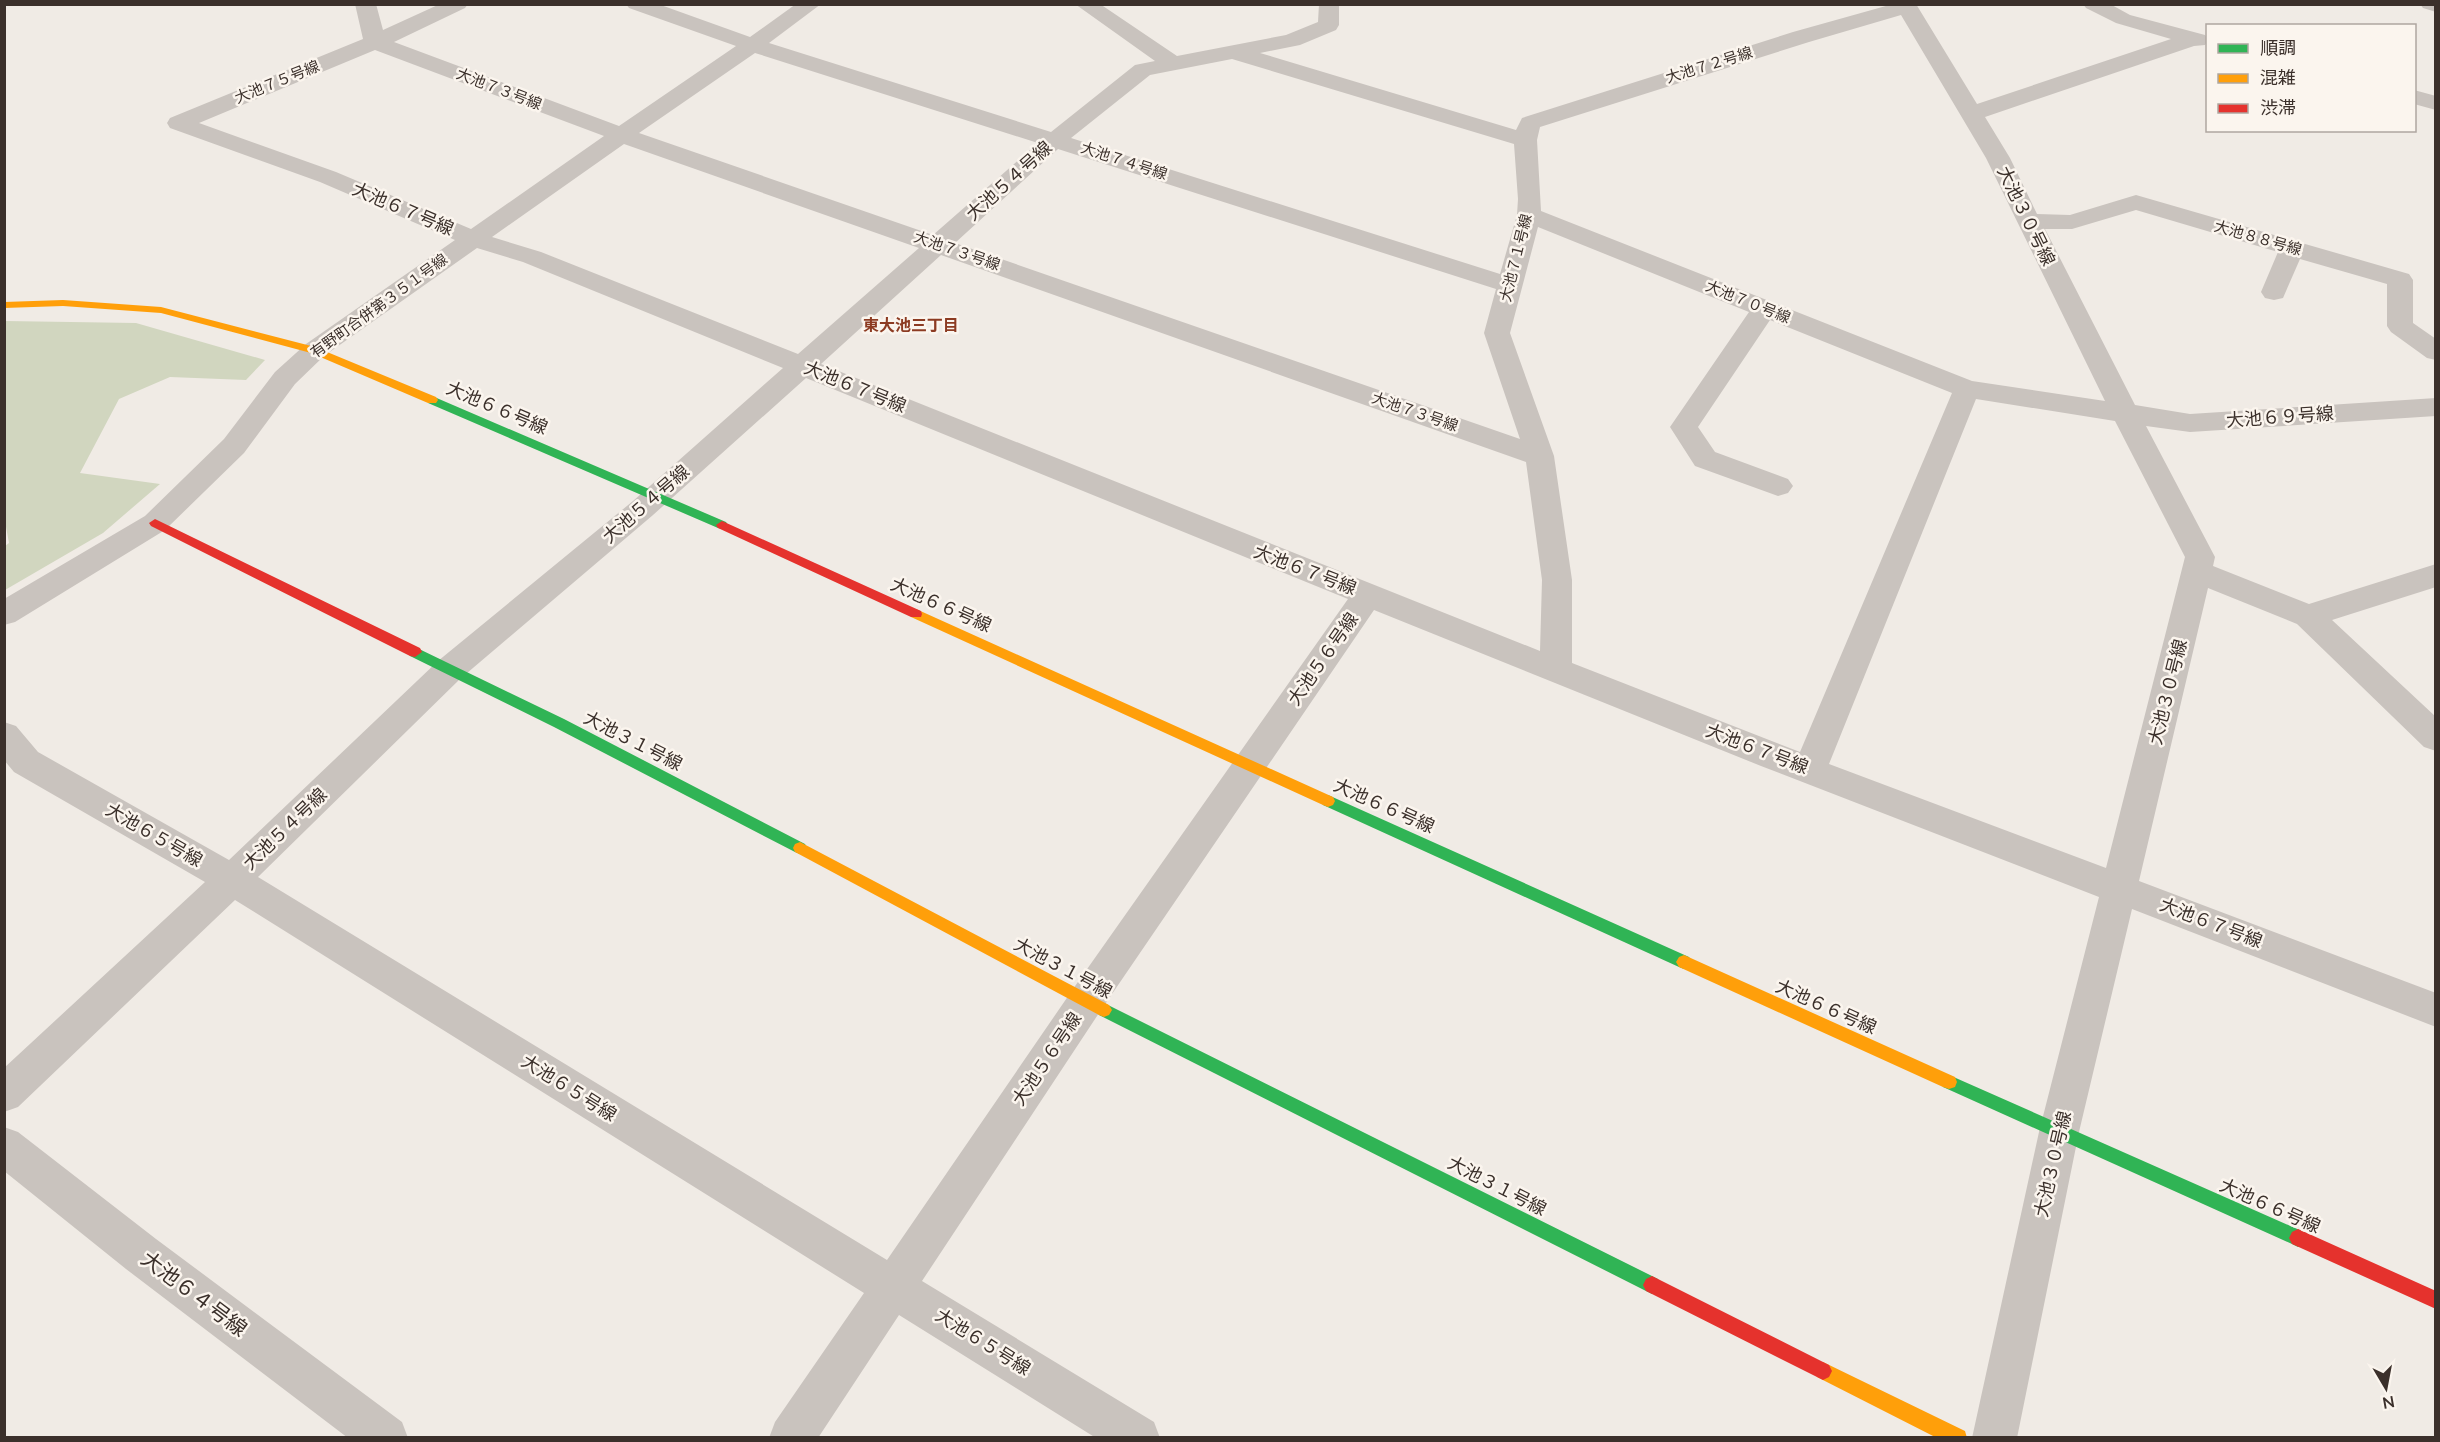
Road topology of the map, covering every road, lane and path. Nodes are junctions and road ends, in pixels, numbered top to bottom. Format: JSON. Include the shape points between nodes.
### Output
{"nodes":[{"id":1,"x":365,"y":4,"type":"edge"},
{"id":2,"x":458,"y":4,"type":"edge"},
{"id":3,"x":636,"y":4,"type":"edge"},
{"id":4,"x":811,"y":4,"type":"edge"},
{"id":5,"x":1085,"y":4,"type":"edge"},
{"id":6,"x":1329,"y":4,"type":"edge"},
{"id":7,"x":2093,"y":4,"type":"edge"},
{"id":8,"x":2430,"y":4,"type":"edge"},
{"id":9,"x":1906,"y":6,"type":"edge"},
{"id":10,"x":2436,"y":6,"type":"edge"},
{"id":11,"x":2200,"y":41,"type":"edge"},
{"id":12,"x":375,"y":42,"type":"junction"},
{"id":13,"x":753,"y":45,"type":"junction"},
{"id":14,"x":1235,"y":53,"type":"junction"},
{"id":15,"x":1174,"y":64,"type":"junction"},
{"id":16,"x":2416,"y":97,"type":"edge"},
{"id":17,"x":2436,"y":103,"type":"edge"},
{"id":18,"x":1971,"y":114,"type":"junction"},
{"id":19,"x":178,"y":123,"type":"joint"},
{"id":20,"x":621,"y":135,"type":"junction"},
{"id":21,"x":1056,"y":139,"type":"junction"},
{"id":22,"x":1525,"y":140,"type":"junction"},
{"id":23,"x":1528,"y":215,"type":"junction"},
{"id":24,"x":2029,"y":220,"type":"junction"},
{"id":25,"x":473,"y":238,"type":"junction"},
{"id":26,"x":938,"y":244,"type":"junction"},
{"id":27,"x":2292,"y":248,"type":"junction"},
{"id":28,"x":1509,"y":285,"type":"junction"},
{"id":29,"x":2274,"y":292,"type":"dead end"},
{"id":30,"x":4,"y":305,"type":"edge"},
{"id":31,"x":1764,"y":309,"type":"junction"},
{"id":32,"x":315,"y":350,"type":"junction"},
{"id":33,"x":2436,"y":352,"type":"edge"},
{"id":34,"x":803,"y":366,"type":"junction"},
{"id":35,"x":1967,"y":389,"type":"junction"},
{"id":36,"x":2436,"y":407,"type":"edge"},
{"id":37,"x":2125,"y":415,"type":"junction"},
{"id":38,"x":1539,"y":456,"type":"junction"},
{"id":39,"x":1778,"y":486,"type":"dead end"},
{"id":40,"x":657,"y":496,"type":"junction"},
{"id":41,"x":154,"y":523,"type":"junction"},
{"id":42,"x":2197,"y":572,"type":"junction"},
{"id":43,"x":2436,"y":575,"type":"edge"},
{"id":44,"x":1368,"y":594,"type":"junction"},
{"id":45,"x":4,"y":614,"type":"edge"},
{"id":46,"x":2308,"y":616,"type":"junction"},
{"id":47,"x":449,"y":670,"type":"junction"},
{"id":48,"x":1556,"y":671,"type":"junction"},
{"id":49,"x":4,"y":735,"type":"edge"},
{"id":50,"x":2436,"y":738,"type":"edge"},
{"id":51,"x":1249,"y":764,"type":"junction"},
{"id":52,"x":1810,"y":769,"type":"junction"},
{"id":53,"x":232,"y":880,"type":"junction"},
{"id":54,"x":2121,"y":888,"type":"junction"},
{"id":55,"x":1086,"y":1001,"type":"junction"},
{"id":56,"x":2436,"y":1010,"type":"edge"},
{"id":57,"x":4,"y":1094,"type":"edge"},
{"id":58,"x":2059,"y":1132,"type":"junction"},
{"id":59,"x":4,"y":1146,"type":"edge"},
{"id":60,"x":893,"y":1287,"type":"junction"},
{"id":61,"x":2436,"y":1300,"type":"edge"},
{"id":62,"x":386,"y":1437,"type":"edge"},
{"id":63,"x":791,"y":1437,"type":"edge"},
{"id":64,"x":1138,"y":1437,"type":"edge"},
{"id":65,"x":1958,"y":1437,"type":"edge"},
{"id":66,"x":1994,"y":1437,"type":"edge"}],
"edges":[{"from":1,"to":12,"type":"street"},
{"from":2,"to":12,"type":"street","name":"大池７５号線"},
{"from":3,"to":13,"type":"street","name":"大池７４号線"},
{"from":4,"to":13,"type":"street","name":"有野町合併第３５１号線"},
{"from":5,"to":15,"type":"street"},
{"from":6,"to":14,"type":"street","name":"大池５４号線","via":[[1328,26],[1293,40]]},
{"from":7,"to":11,"type":"street","via":[[2123,19]]},
{"from":8,"to":10,"type":"street"},
{"from":9,"to":18,"type":"street","name":"大池３０号線"},
{"from":9,"to":22,"type":"street","name":"大池７２号線","via":[[1530,123]]},
{"from":11,"to":18,"type":"street"},
{"from":12,"to":19,"type":"street","name":"大池７５号線"},
{"from":12,"to":20,"type":"street","name":"大池７３号線"},
{"from":13,"to":20,"type":"street","name":"有野町合併第３５１号線"},
{"from":13,"to":21,"type":"street","name":"大池７４号線"},
{"from":14,"to":15,"type":"street","name":"大池５４号線"},
{"from":14,"to":22,"type":"street"},
{"from":15,"to":21,"type":"street","name":"大池５４号線","via":[[1143,70]]},
{"from":16,"to":17,"type":"street"},
{"from":18,"to":24,"type":"street","name":"大池３０号線"},
{"from":19,"to":25,"type":"street","name":"大池６７号線","via":[[328,177]]},
{"from":20,"to":25,"type":"street","name":"有野町合併第３５１号線"},
{"from":20,"to":26,"type":"street","name":"大池７３号線"},
{"from":21,"to":26,"type":"street","name":"大池５４号線"},
{"from":21,"to":28,"type":"street","name":"大池７４号線"},
{"from":22,"to":23,"type":"street","name":"大池７１号線"},
{"from":23,"to":28,"type":"street","name":"大池７１号線"},
{"from":23,"to":31,"type":"street","name":"大池７０号線"},
{"from":24,"to":27,"type":"street","name":"大池８８号線","via":[[2072,222],[2136,202]]},
{"from":24,"to":37,"type":"street","name":"大池３０号線"},
{"from":25,"to":32,"type":"street","name":"有野町合併第３５１号線"},
{"from":25,"to":34,"type":"street","name":"大池６７号線","via":[[532,257]]},
{"from":26,"to":34,"type":"street","name":"大池５４号線"},
{"from":26,"to":38,"type":"street","name":"大池７３号線"},
{"from":27,"to":29,"type":"street"},
{"from":27,"to":33,"type":"street","name":"大池８８号線","via":[[2400,280],[2400,327]]},
{"from":28,"to":38,"type":"street","name":"大池７１号線","via":[[1497,333]]},
{"from":30,"to":32,"type":"street","name":"大池６６号線","via":[[63,303],[161,310]]},
{"from":31,"to":35,"type":"street","name":"大池７０号線"},
{"from":31,"to":39,"type":"street","via":[[1684,427],[1705,459]]},
{"from":32,"to":40,"type":"street","name":"大池６６号線"},
{"from":32,"to":41,"type":"street","name":"有野町合併第３５１号線","via":[[285,378],[234,446]]},
{"from":34,"to":40,"type":"street","name":"大池５４号線"},
{"from":34,"to":44,"type":"street","name":"大池６７号線"},
{"from":35,"to":37,"type":"street","name":"大池７０号線"},
{"from":35,"to":52,"type":"street"},
{"from":36,"to":37,"type":"street","name":"大池６９号線","via":[[2190,423]]},
{"from":37,"to":42,"type":"street","name":"大池３０号線","via":[[2200,557]]},
{"from":38,"to":48,"type":"street","name":"大池７１号線","via":[[1557,580]]},
{"from":40,"to":47,"type":"street","name":"大池５４号線"},
{"from":40,"to":51,"type":"street","name":"大池６６号線"},
{"from":41,"to":45,"type":"street","name":"有野町合併第３５１号線"},
{"from":41,"to":47,"type":"street","name":"大池３１号線"},
{"from":42,"to":46,"type":"street"},
{"from":42,"to":54,"type":"street","name":"大池３０号線"},
{"from":43,"to":46,"type":"street"},
{"from":44,"to":48,"type":"street","name":"大池６７号線"},
{"from":44,"to":51,"type":"street","name":"大池５６号線"},
{"from":46,"to":50,"type":"street"},
{"from":47,"to":53,"type":"street","name":"大池５４号線"},
{"from":47,"to":55,"type":"street","name":"大池３１号線","via":[[559,723]]},
{"from":48,"to":52,"type":"street","name":"大池６７号線"},
{"from":49,"to":53,"type":"street","name":"大池６５号線","via":[[26,762]]},
{"from":51,"to":55,"type":"street","name":"大池５６号線"},
{"from":51,"to":58,"type":"street","name":"大池６６号線"},
{"from":52,"to":54,"type":"street","name":"大池６７号線"},
{"from":53,"to":57,"type":"street","name":"大池５４号線"},
{"from":53,"to":60,"type":"street","name":"大池６５号線"},
{"from":54,"to":56,"type":"street","name":"大池６７号線"},
{"from":54,"to":58,"type":"street","name":"大池３０号線"},
{"from":55,"to":60,"type":"street","name":"大池５６号線"},
{"from":55,"to":65,"type":"street","name":"大池３１号線"},
{"from":58,"to":61,"type":"street","name":"大池６６号線"},
{"from":58,"to":66,"type":"street","name":"大池３０号線"},
{"from":59,"to":62,"type":"street","name":"大池６４号線"},
{"from":60,"to":63,"type":"street","name":"大池５６号線"},
{"from":60,"to":64,"type":"street","name":"大池６５号線"}]}
